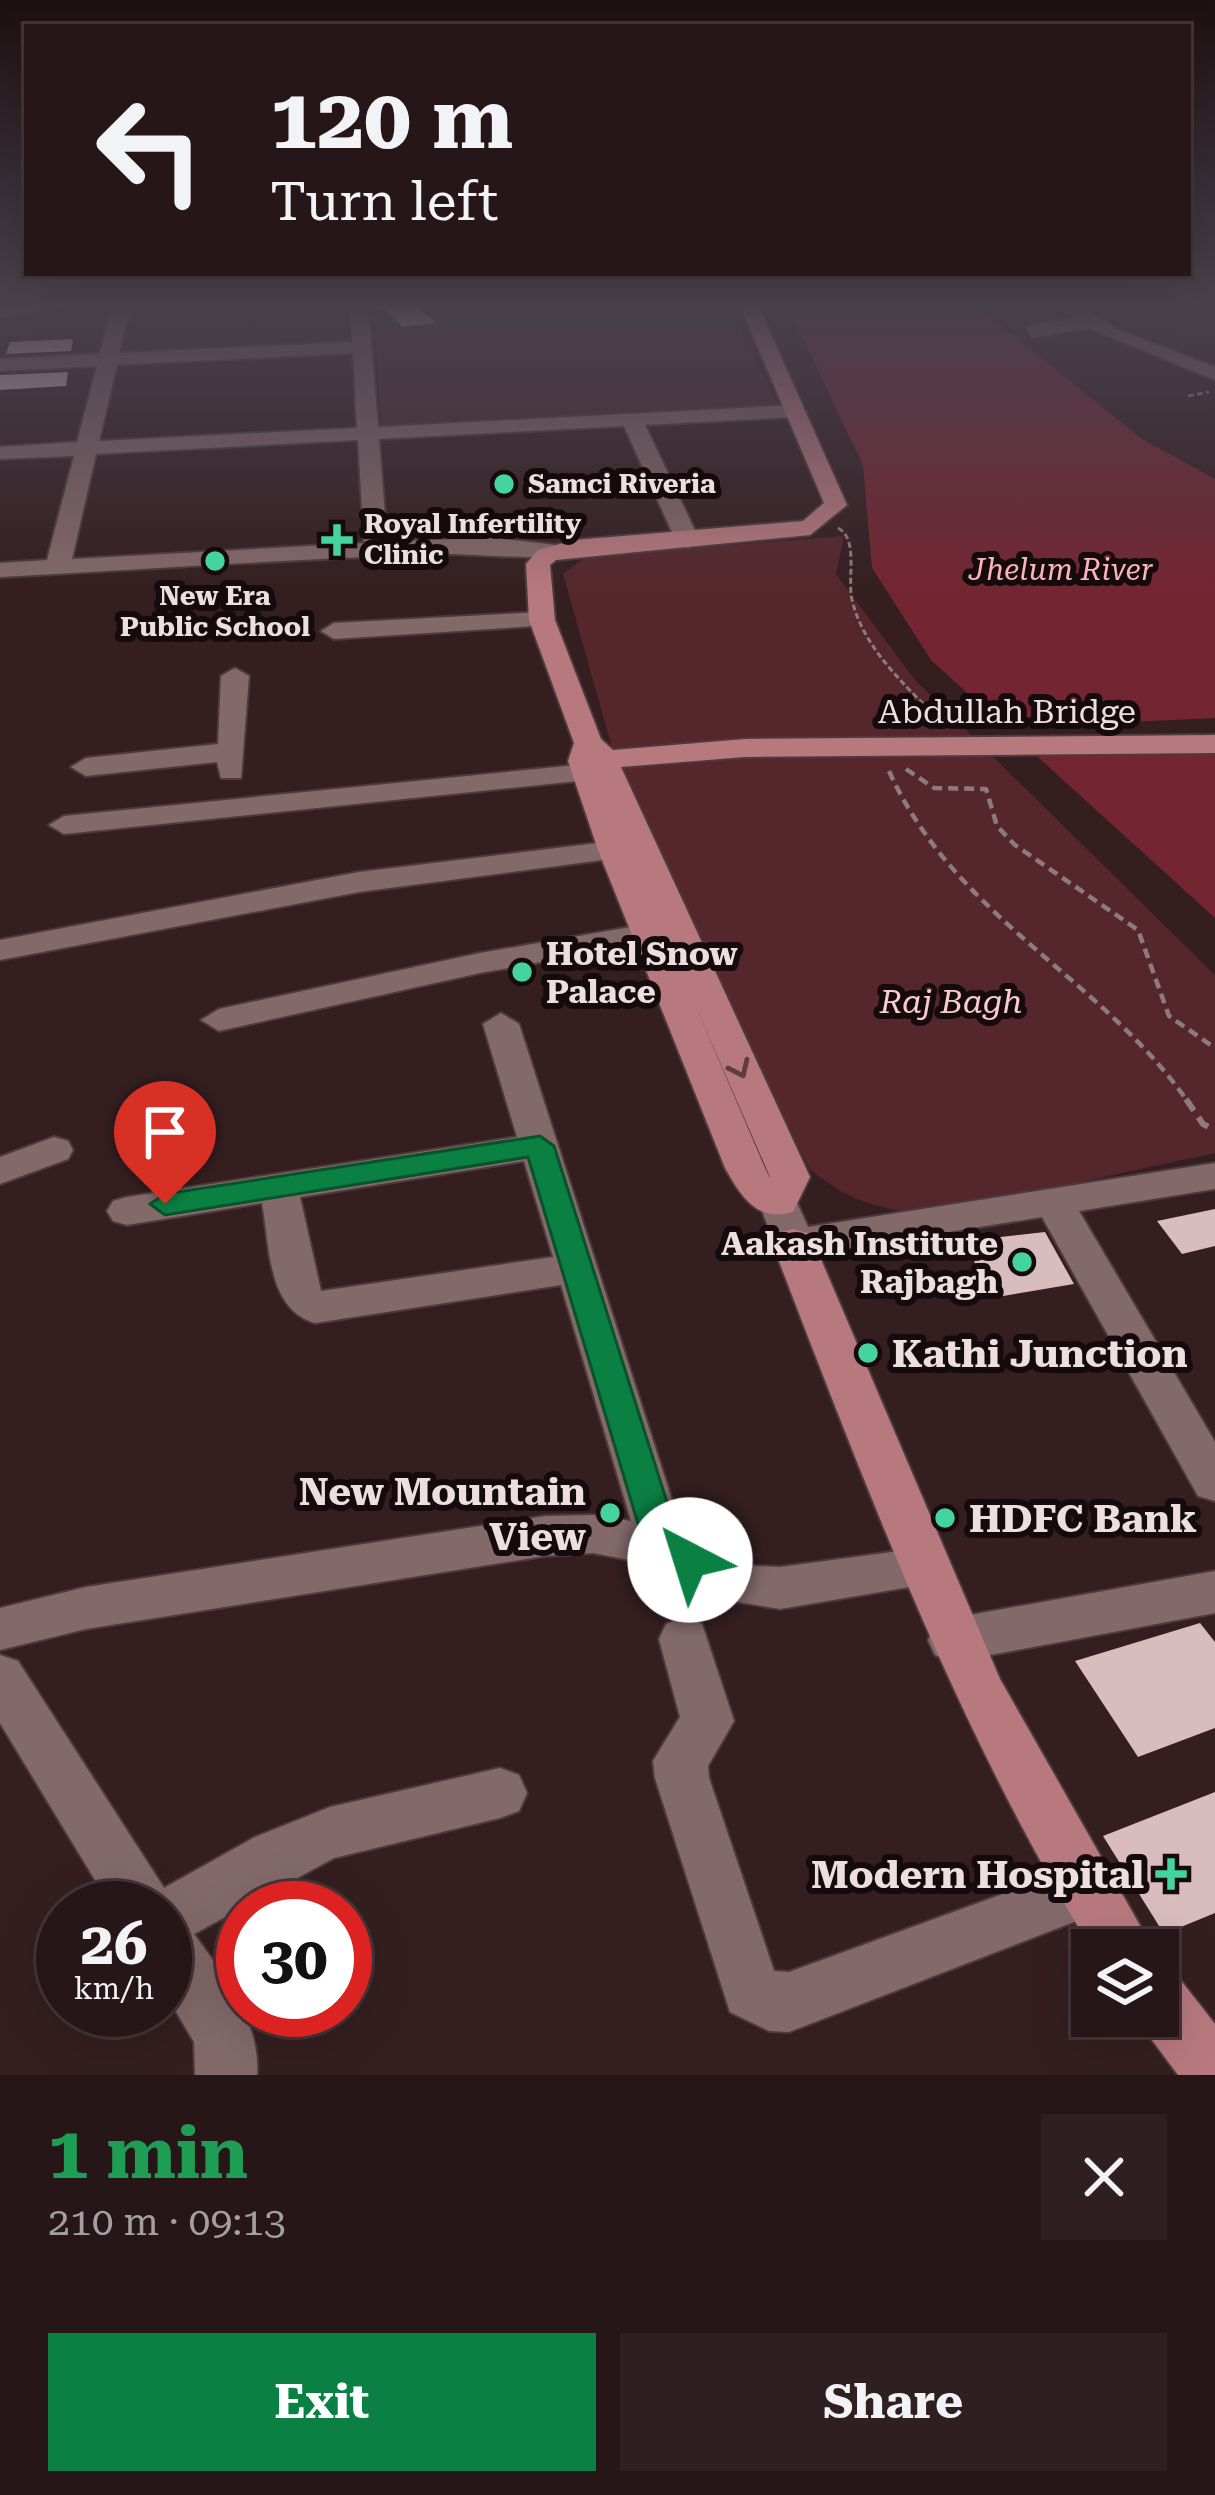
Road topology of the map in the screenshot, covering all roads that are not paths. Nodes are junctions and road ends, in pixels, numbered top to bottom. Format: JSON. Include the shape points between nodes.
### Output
{"nodes":[{"id":1,"x":100,"y":400,"type":"edge"},
{"id":2,"x":366,"y":400,"type":"edge"},
{"id":3,"x":791,"y":400,"type":"edge"},
{"id":4,"x":796,"y":411,"type":"junction"},
{"id":5,"x":632,"y":420,"type":"junction"},
{"id":6,"x":368,"y":434,"type":"junction"},
{"id":7,"x":88,"y":449,"type":"junction"},
{"id":8,"x":0,"y":454,"type":"edge"},
{"id":9,"x":688,"y":541,"type":"junction"},
{"id":10,"x":376,"y":549,"type":"junction"},
{"id":11,"x":557,"y":551,"type":"junction"},
{"id":12,"x":58,"y":566,"type":"junction"},
{"id":13,"x":0,"y":569,"type":"edge"},
{"id":14,"x":542,"y":620,"type":"junction"},
{"id":15,"x":334,"y":632,"type":"dead end"},
{"id":16,"x":235,"y":676,"type":"dead end"},
{"id":17,"x":1215,"y":744,"type":"edge"},
{"id":18,"x":786,"y":749,"type":"junction"},
{"id":19,"x":229,"y":752,"type":"junction"},
{"id":20,"x":593,"y":762,"type":"junction"},
{"id":21,"x":666,"y":766,"type":"junction"},
{"id":22,"x":86,"y":767,"type":"dead end"},
{"id":23,"x":237,"y":805,"type":"junction"},
{"id":24,"x":64,"y":825,"type":"dead end"},
{"id":25,"x":614,"y":850,"type":"junction"},
{"id":26,"x":655,"y":884,"type":"junction"},
{"id":27,"x":648,"y":934,"type":"junction"},
{"id":28,"x":0,"y":950,"type":"edge"},
{"id":29,"x":219,"y":1020,"type":"dead end"},
{"id":30,"x":501,"y":1024,"type":"dead end"},
{"id":31,"x":540,"y":1146,"type":"junction"},
{"id":32,"x":53,"y":1150,"type":"dead end"},
{"id":33,"x":0,"y":1171,"type":"edge"},
{"id":34,"x":1215,"y":1176,"type":"edge"},
{"id":35,"x":278,"y":1185,"type":"junction"},
{"id":36,"x":1053,"y":1201,"type":"junction"},
{"id":37,"x":128,"y":1211,"type":"dead end"},
{"id":38,"x":786,"y":1223,"type":"junction"},
{"id":39,"x":577,"y":1268,"type":"junction"},
{"id":40,"x":1215,"y":1483,"type":"edge"},
{"id":41,"x":663,"y":1547,"type":"junction"},
{"id":42,"x":922,"y":1568,"type":"junction"},
{"id":43,"x":1215,"y":1592,"type":"edge"},
{"id":44,"x":0,"y":1629,"type":"edge"},
{"id":45,"x":684,"y":1639,"type":"dead end"},
{"id":46,"x":952,"y":1640,"type":"junction"},
{"id":47,"x":0,"y":1677,"type":"edge"},
{"id":48,"x":500,"y":1793,"type":"dead end"},
{"id":49,"x":127,"y":1881,"type":"edge"},
{"id":50,"x":1085,"y":1891,"type":"junction"},
{"id":51,"x":192,"y":1903,"type":"edge"},
{"id":52,"x":1111,"y":1929,"type":"edge"},
{"id":53,"x":192,"y":1986,"type":"edge"},
{"id":54,"x":1179,"y":2027,"type":"edge"},
{"id":55,"x":1215,"y":2074,"type":"edge"},
{"id":56,"x":226,"y":2075,"type":"edge"}],
"edges":[{"from":1,"to":7,"type":"street"},
{"from":2,"to":6,"type":"street"},
{"from":3,"to":4,"type":"main road"},
{"from":4,"to":5,"type":"street"},
{"from":4,"to":9,"type":"main road","via":[[836,505],[824,520]]},
{"from":5,"to":6,"type":"street"},
{"from":5,"to":9,"type":"street"},
{"from":6,"to":7,"type":"street"},
{"from":6,"to":10,"type":"street"},
{"from":7,"to":8,"type":"street"},
{"from":7,"to":12,"type":"street"},
{"from":9,"to":11,"type":"main road"},
{"from":10,"to":11,"type":"street"},
{"from":10,"to":12,"type":"street"},
{"from":11,"to":14,"type":"main road","via":[[538,564]]},
{"from":12,"to":13,"type":"street"},
{"from":14,"to":15,"type":"street"},
{"from":14,"to":20,"type":"main road"},
{"from":16,"to":19,"type":"street"},
{"from":17,"to":18,"type":"main road","name":"Abdullah Bridge"},
{"from":18,"to":20,"type":"main road"},
{"from":18,"to":21,"type":"main road"},
{"from":19,"to":22,"type":"street"},
{"from":19,"to":23,"type":"street"},
{"from":20,"to":21,"type":"main road"},
{"from":20,"to":23,"type":"street"},
{"from":20,"to":25,"type":"main road"},
{"from":20,"to":26,"type":"main road"},
{"from":21,"to":26,"type":"main road","via":[[638,782],[633,799]]},
{"from":23,"to":24,"type":"street"},
{"from":25,"to":27,"type":"main road"},
{"from":25,"to":28,"type":"street","via":[[359,882]]},
{"from":26,"to":38,"type":"main road","one_way":true,"via":[[790,1177]]},
{"from":27,"to":29,"type":"street"},
{"from":27,"to":38,"type":"main road","via":[[752,1183]]},
{"from":30,"to":31,"type":"street"},
{"from":31,"to":35,"type":"street"},
{"from":31,"to":39,"type":"street"},
{"from":32,"to":33,"type":"street"},
{"from":34,"to":36,"type":"street"},
{"from":35,"to":37,"type":"street"},
{"from":35,"to":39,"type":"street","via":[[301,1298],[315,1308]]},
{"from":36,"to":38,"type":"street"},
{"from":36,"to":40,"type":"street"},
{"from":38,"to":42,"type":"main road"},
{"from":39,"to":41,"type":"street"},
{"from":41,"to":42,"type":"street","via":[[750,1586]]},
{"from":41,"to":44,"type":"street","via":[[593,1534],[545,1536],[86,1608]]},
{"from":42,"to":46,"type":"main road"},
{"from":43,"to":46,"type":"street"},
{"from":45,"to":50,"type":"street","via":[[708,1721],[680,1761],[682,1778],[751,1991],[789,2002]]},
{"from":46,"to":50,"type":"main road"},
{"from":47,"to":49,"type":"street"},
{"from":48,"to":51,"type":"street","via":[[330,1833]]},
{"from":50,"to":52,"type":"main road"},
{"from":53,"to":56,"type":"street","via":[[218,2028]]},
{"from":54,"to":55,"type":"main road"}]}
